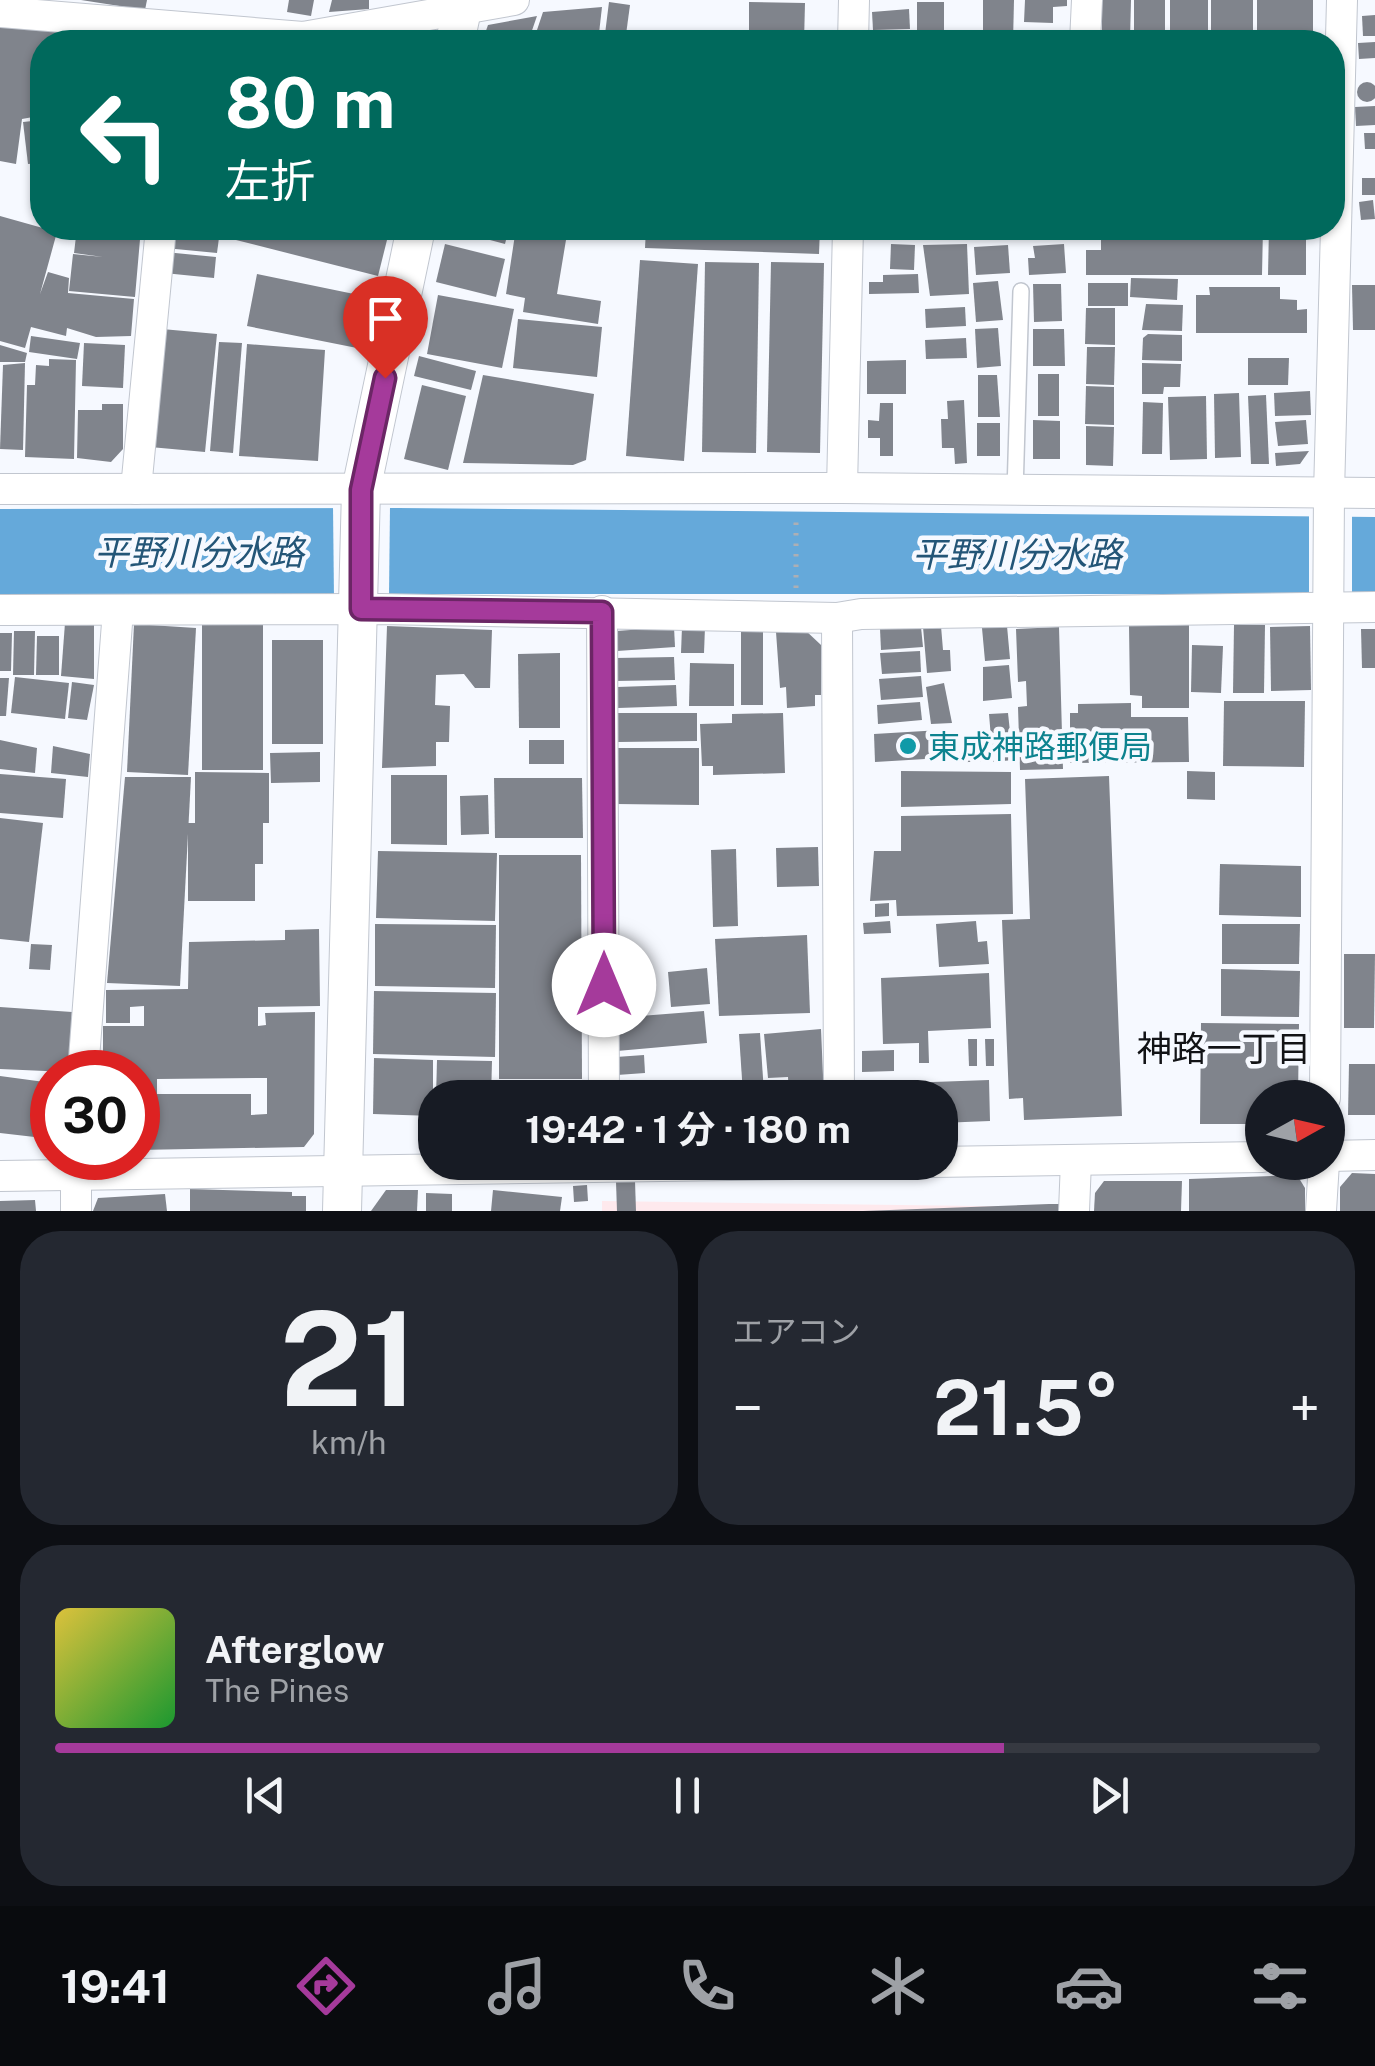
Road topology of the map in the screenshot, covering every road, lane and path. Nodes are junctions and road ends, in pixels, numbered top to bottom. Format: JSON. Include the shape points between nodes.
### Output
{"nodes":[{"id":1,"x":514,"y":0,"type":"edge"},
{"id":2,"x":854,"y":0,"type":"edge"},
{"id":3,"x":1087,"y":0,"type":"edge"},
{"id":4,"x":1342,"y":0,"type":"edge"},
{"id":5,"x":0,"y":12,"type":"edge"},
{"id":6,"x":460,"y":18,"type":"edge"},
{"id":7,"x":169,"y":25,"type":"edge"},
{"id":8,"x":225,"y":30,"type":"edge"},
{"id":9,"x":361,"y":30,"type":"edge"},
{"id":10,"x":853,"y":30,"type":"edge"},
{"id":11,"x":1086,"y":30,"type":"edge"},
{"id":12,"x":1341,"y":30,"type":"edge"},
{"id":13,"x":160,"y":240,"type":"edge"},
{"id":14,"x":414,"y":240,"type":"edge"},
{"id":15,"x":848,"y":240,"type":"edge"},
{"id":16,"x":1336,"y":240,"type":"edge"},
{"id":17,"x":1021,"y":291,"type":"dead end"},
{"id":18,"x":842,"y":488,"type":"junction"},
{"id":19,"x":0,"y":489,"type":"edge"},
{"id":20,"x":136,"y":490,"type":"junction"},
{"id":21,"x":1015,"y":492,"type":"junction"},
{"id":22,"x":1375,"y":493,"type":"edge"},
{"id":23,"x":361,"y":498,"type":"junction"},
{"id":24,"x":1329,"y":502,"type":"junction"},
{"id":25,"x":796,"y":503,"type":"dead end"},
{"id":26,"x":361,"y":603,"type":"junction"},
{"id":27,"x":1328,"y":603,"type":"junction"},
{"id":28,"x":796,"y":604,"type":"dead end"},
{"id":29,"x":1375,"y":607,"type":"edge"},
{"id":30,"x":0,"y":610,"type":"edge"},
{"id":31,"x":118,"y":610,"type":"junction"},
{"id":32,"x":602,"y":612,"type":"junction"},
{"id":33,"x":836,"y":618,"type":"junction"},
{"id":34,"x":85,"y":1050,"type":"edge"},
{"id":35,"x":604,"y":1080,"type":"edge"},
{"id":36,"x":839,"y":1080,"type":"edge"},
{"id":37,"x":1325,"y":1080,"type":"edge"},
{"id":38,"x":1375,"y":1155,"type":"edge"},
{"id":39,"x":1345,"y":1156,"type":"edge"},
{"id":40,"x":1245,"y":1157,"type":"edge"},
{"id":41,"x":1076,"y":1162,"type":"junction"},
{"id":42,"x":958,"y":1163,"type":"edge"},
{"id":43,"x":160,"y":1167,"type":"edge"},
{"id":44,"x":418,"y":1167,"type":"edge"},
{"id":45,"x":342,"y":1168,"type":"junction"},
{"id":46,"x":30,"y":1172,"type":"edge"},
{"id":47,"x":0,"y":1176,"type":"edge"},
{"id":48,"x":76,"y":1180,"type":"edge"},
{"id":49,"x":1323,"y":1180,"type":"edge"},
{"id":50,"x":76,"y":1211,"type":"edge"},
{"id":51,"x":342,"y":1211,"type":"edge"},
{"id":52,"x":1074,"y":1211,"type":"edge"},
{"id":53,"x":1322,"y":1211,"type":"edge"}],
"edges":[{"from":1,"to":6,"type":"street"},
{"from":2,"to":10,"type":"street"},
{"from":3,"to":11,"type":"street"},
{"from":4,"to":12,"type":"street"},
{"from":5,"to":7,"type":"street"},
{"from":6,"to":9,"type":"street"},
{"from":7,"to":8,"type":"street"},
{"from":13,"to":20,"type":"street"},
{"from":14,"to":23,"type":"street"},
{"from":15,"to":18,"type":"street"},
{"from":16,"to":24,"type":"street"},
{"from":17,"to":21,"type":"lane"},
{"from":18,"to":21,"type":"street"},
{"from":18,"to":23,"type":"street"},
{"from":19,"to":20,"type":"street"},
{"from":20,"to":23,"type":"street"},
{"from":21,"to":24,"type":"street"},
{"from":22,"to":24,"type":"street"},
{"from":23,"to":26,"type":"street"},
{"from":24,"to":27,"type":"street"},
{"from":25,"to":28,"type":"path"},
{"from":26,"to":31,"type":"street"},
{"from":26,"to":32,"type":"street"},
{"from":26,"to":45,"type":"street"},
{"from":27,"to":29,"type":"street"},
{"from":27,"to":33,"type":"street"},
{"from":27,"to":37,"type":"street"},
{"from":30,"to":31,"type":"street"},
{"from":31,"to":34,"type":"street"},
{"from":32,"to":33,"type":"street"},
{"from":32,"to":35,"type":"street"},
{"from":33,"to":36,"type":"street"},
{"from":38,"to":39,"type":"street"},
{"from":40,"to":41,"type":"street"},
{"from":41,"to":42,"type":"street"},
{"from":41,"to":52,"type":"street"},
{"from":43,"to":45,"type":"street"},
{"from":44,"to":45,"type":"street"},
{"from":45,"to":51,"type":"street"},
{"from":46,"to":47,"type":"street"},
{"from":48,"to":50,"type":"street"},
{"from":49,"to":53,"type":"street"}]}
